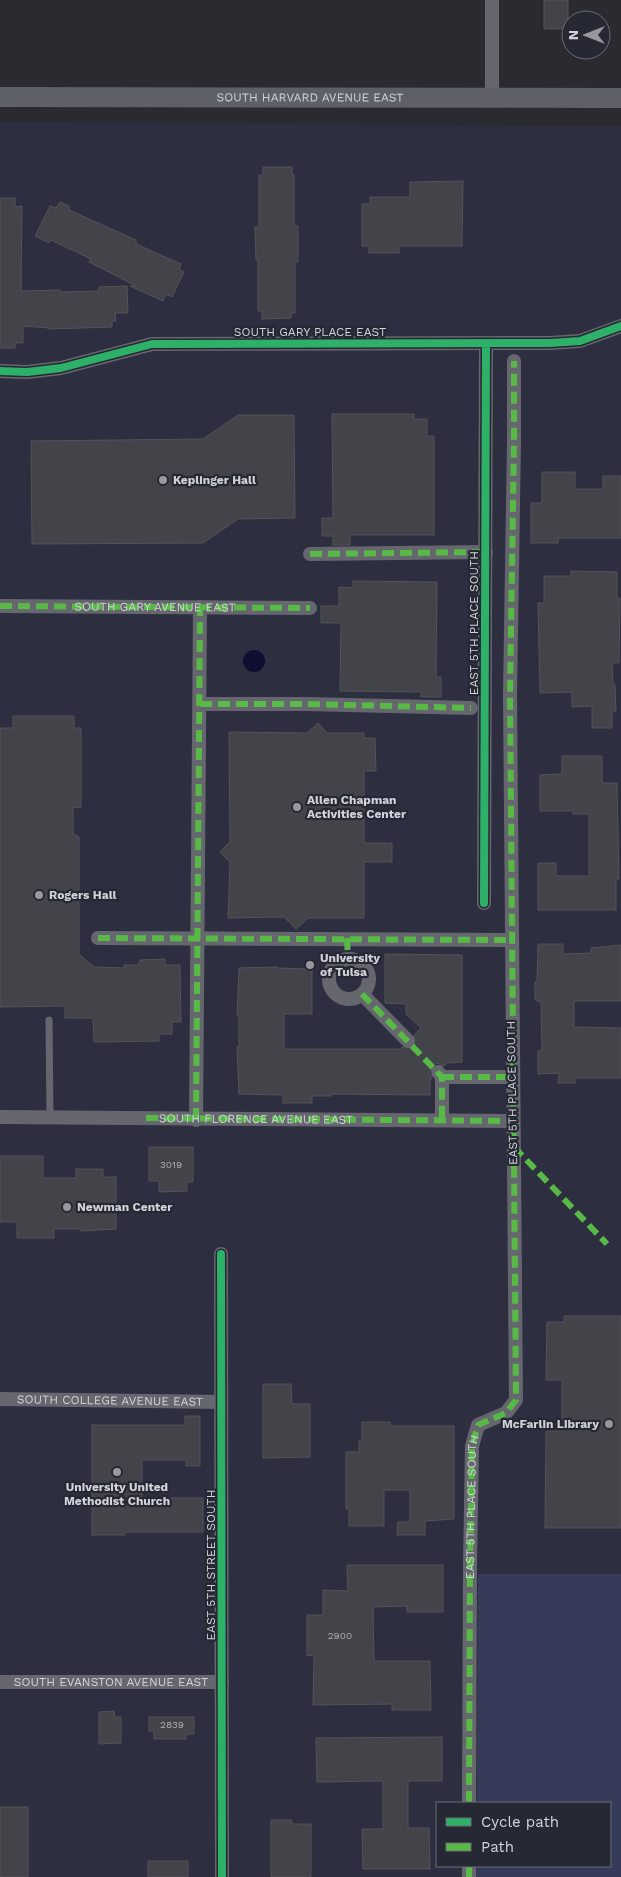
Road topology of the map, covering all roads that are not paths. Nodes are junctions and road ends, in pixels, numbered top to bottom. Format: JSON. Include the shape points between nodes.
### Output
{"nodes":[{"id":1,"x":492,"y":0,"type":"edge"},
{"id":2,"x":0,"y":97,"type":"edge"},
{"id":3,"x":492,"y":97,"type":"junction"},
{"id":4,"x":621,"y":98,"type":"edge"},
{"id":5,"x":621,"y":326,"type":"edge"},
{"id":6,"x":486,"y":344,"type":"junction"},
{"id":7,"x":514,"y":362,"type":"dead end"},
{"id":8,"x":0,"y":372,"type":"edge"},
{"id":9,"x":486,"y":552,"type":"junction"},
{"id":10,"x":310,"y":554,"type":"dead end"},
{"id":11,"x":0,"y":606,"type":"edge"},
{"id":12,"x":200,"y":606,"type":"junction"},
{"id":13,"x":310,"y":608,"type":"dead end"},
{"id":14,"x":200,"y":704,"type":"junction"},
{"id":15,"x":471,"y":708,"type":"dead end"},
{"id":16,"x":484,"y":903,"type":"dead end"},
{"id":17,"x":196,"y":937,"type":"junction"},
{"id":18,"x":98,"y":938,"type":"dead end"},
{"id":19,"x":347,"y":938,"type":"junction"},
{"id":20,"x":511,"y":940,"type":"junction"},
{"id":21,"x":348,"y":959,"type":"junction"},
{"id":22,"x":362,"y":994,"type":"junction"},
{"id":23,"x":49,"y":1020,"type":"dead end"},
{"id":24,"x":408,"y":1041,"type":"tunnel mouth"},
{"id":25,"x":512,"y":1077,"type":"junction"},
{"id":26,"x":0,"y":1117,"type":"edge"},
{"id":27,"x":50,"y":1118,"type":"junction"},
{"id":28,"x":196,"y":1120,"type":"junction"},
{"id":29,"x":442,"y":1120,"type":"junction"},
{"id":30,"x":512,"y":1121,"type":"junction"},
{"id":31,"x":222,"y":1254,"type":"dead end"},
{"id":32,"x":0,"y":1399,"type":"edge"},
{"id":33,"x":221,"y":1402,"type":"junction"},
{"id":34,"x":0,"y":1682,"type":"edge"},
{"id":35,"x":222,"y":1682,"type":"junction"},
{"id":36,"x":470,"y":1802,"type":"edge"},
{"id":37,"x":222,"y":1877,"type":"edge"}],
"edges":[{"from":1,"to":3,"type":"street"},
{"from":2,"to":3,"type":"main road","name":"SOUTH HARVARD AVENUE EAST"},
{"from":3,"to":4,"type":"main road","name":"SOUTH HARVARD AVENUE EAST"},
{"from":5,"to":6,"type":"street","name":"SOUTH GARY PLACE EAST","via":[[580,340]]},
{"from":6,"to":8,"type":"street","name":"SOUTH GARY PLACE EAST","via":[[152,344],[61,368]]},
{"from":6,"to":9,"type":"street","name":"EAST 5TH PLACE SOUTH"},
{"from":7,"to":20,"type":"street","name":"EAST 5TH PLACE SOUTH"},
{"from":9,"to":10,"type":"street"},
{"from":9,"to":16,"type":"street","name":"EAST 5TH PLACE SOUTH"},
{"from":11,"to":12,"type":"street","name":"SOUTH GARY AVENUE EAST"},
{"from":12,"to":13,"type":"street","name":"SOUTH GARY AVENUE EAST"},
{"from":12,"to":14,"type":"street"},
{"from":14,"to":15,"type":"street"},
{"from":14,"to":17,"type":"street"},
{"from":17,"to":18,"type":"street"},
{"from":17,"to":19,"type":"street"},
{"from":17,"to":28,"type":"street"},
{"from":19,"to":20,"type":"street"},
{"from":19,"to":21,"type":"street"},
{"from":20,"to":25,"type":"street","name":"EAST 5TH PLACE SOUTH"},
{"from":21,"to":22,"type":"street","via":[[360,962],[367,972],[368,984]]},
{"from":21,"to":22,"type":"street","via":[[331,969],[331,989],[342,998]]},
{"from":22,"to":24,"type":"street"},
{"from":23,"to":27,"type":"lane"},
{"from":25,"to":29,"type":"street","via":[[440,1074]]},
{"from":25,"to":30,"type":"street","name":"EAST 5TH PLACE SOUTH"},
{"from":26,"to":27,"type":"street","name":"SOUTH FLORENCE AVENUE EAST"},
{"from":27,"to":28,"type":"street","name":"SOUTH FLORENCE AVENUE EAST"},
{"from":28,"to":29,"type":"street","name":"SOUTH FLORENCE AVENUE EAST"},
{"from":29,"to":30,"type":"street","name":"SOUTH FLORENCE AVENUE EAST"},
{"from":30,"to":36,"type":"street","name":"EAST 5TH PLACE SOUTH","via":[[516,1400],[506,1413],[478,1425],[472,1446]]},
{"from":31,"to":33,"type":"street","name":"EAST 5TH STREET SOUTH"},
{"from":32,"to":33,"type":"street","name":"SOUTH COLLEGE AVENUE EAST"},
{"from":33,"to":35,"type":"street","name":"EAST 5TH STREET SOUTH"},
{"from":34,"to":35,"type":"street","name":"SOUTH EVANSTON AVENUE EAST"},
{"from":35,"to":37,"type":"street","name":"EAST 5TH STREET SOUTH"}]}
